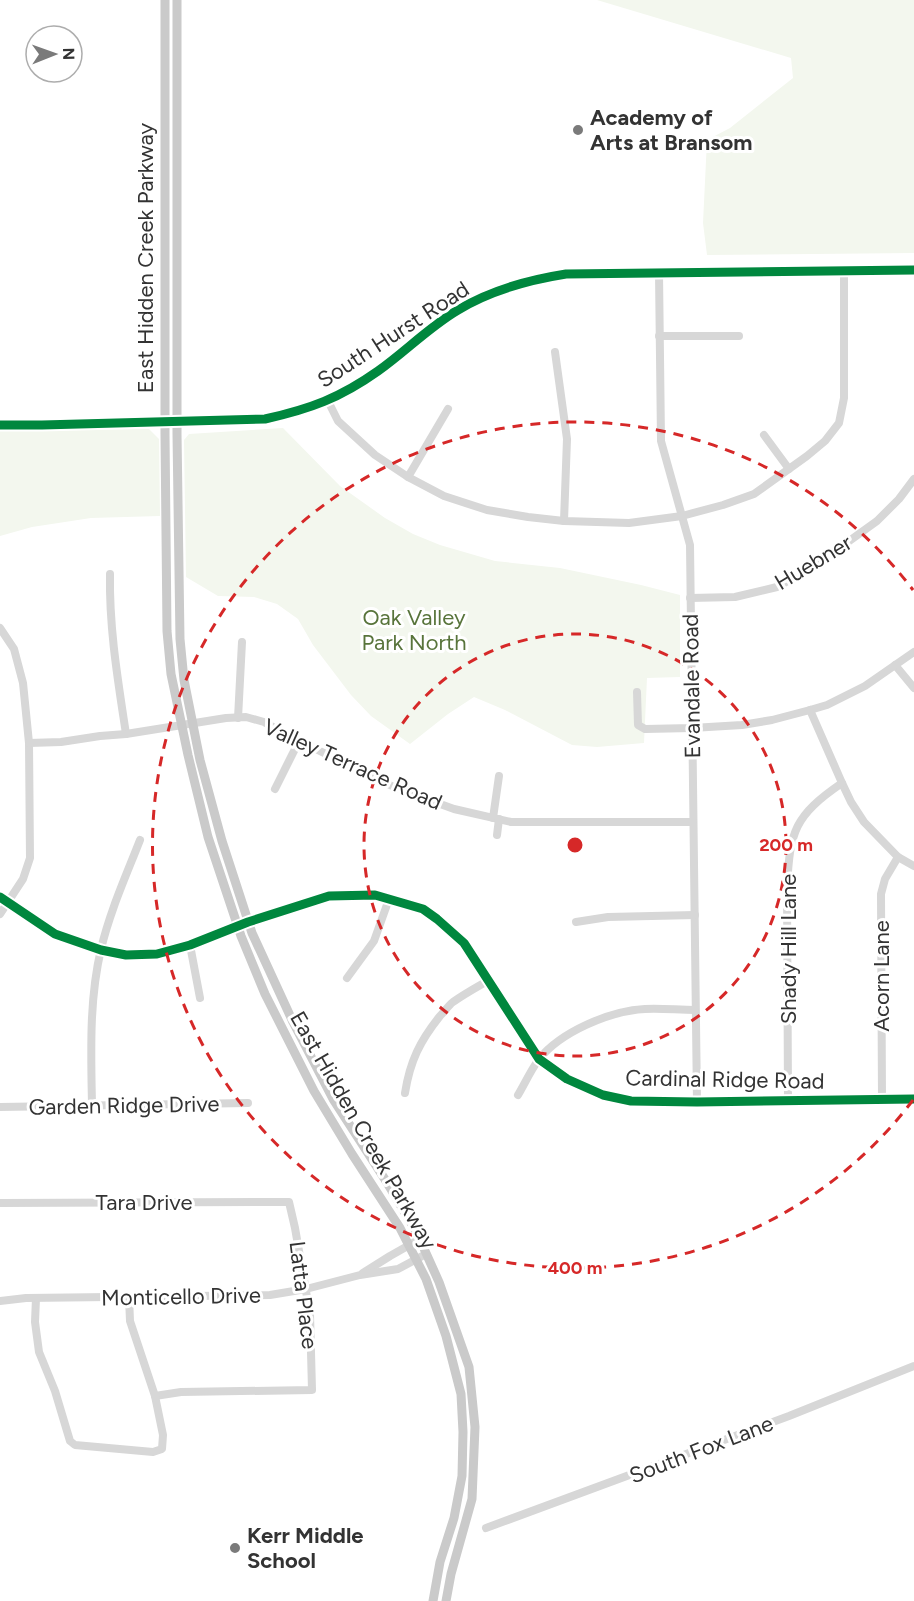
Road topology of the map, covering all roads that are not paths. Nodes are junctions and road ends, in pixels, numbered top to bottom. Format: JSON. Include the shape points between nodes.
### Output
{"nodes":[{"id":1,"x":165,"y":0,"type":"edge"},
{"id":2,"x":177,"y":0,"type":"edge"},
{"id":3,"x":914,"y":270,"type":"edge"},
{"id":4,"x":844,"y":271,"type":"junction"},
{"id":5,"x":659,"y":273,"type":"junction"},
{"id":6,"x":660,"y":336,"type":"junction"},
{"id":7,"x":739,"y":336,"type":"dead end"},
{"id":8,"x":555,"y":352,"type":"dead end"},
{"id":9,"x":328,"y":401,"type":"junction"},
{"id":10,"x":448,"y":409,"type":"dead end"},
{"id":11,"x":177,"y":420,"type":"junction"},
{"id":12,"x":165,"y":421,"type":"junction"},
{"id":13,"x":0,"y":425,"type":"edge"},
{"id":14,"x":764,"y":435,"type":"dead end"},
{"id":15,"x":789,"y":469,"type":"junction"},
{"id":16,"x":408,"y":477,"type":"junction"},
{"id":17,"x":914,"y":479,"type":"edge"},
{"id":18,"x":682,"y":516,"type":"junction"},
{"id":19,"x":564,"y":521,"type":"junction"},
{"id":20,"x":110,"y":574,"type":"dead end"},
{"id":21,"x":690,"y":598,"type":"junction"},
{"id":22,"x":0,"y":628,"type":"edge"},
{"id":23,"x":242,"y":642,"type":"dead end"},
{"id":24,"x":914,"y":652,"type":"edge"},
{"id":25,"x":895,"y":665,"type":"junction"},
{"id":26,"x":914,"y":688,"type":"edge"},
{"id":27,"x":637,"y":692,"type":"dead end"},
{"id":28,"x":810,"y":710,"type":"junction"},
{"id":29,"x":238,"y":718,"type":"junction"},
{"id":30,"x":193,"y":724,"type":"junction"},
{"id":31,"x":182,"y":726,"type":"junction"},
{"id":32,"x":692,"y":728,"type":"junction"},
{"id":33,"x":126,"y":734,"type":"junction"},
{"id":34,"x":299,"y":741,"type":"junction"},
{"id":35,"x":29,"y":743,"type":"junction"},
{"id":36,"x":499,"y":777,"type":"dead end"},
{"id":37,"x":842,"y":783,"type":"junction"},
{"id":38,"x":275,"y":789,"type":"dead end"},
{"id":39,"x":496,"y":818,"type":"junction"},
{"id":40,"x":693,"y":822,"type":"junction"},
{"id":41,"x":497,"y":835,"type":"dead end"},
{"id":42,"x":140,"y":840,"type":"dead end"},
{"id":43,"x":898,"y":857,"type":"junction"},
{"id":44,"x":914,"y":867,"type":"edge"},
{"id":45,"x":3,"y":899,"type":"edge"},
{"id":46,"x":389,"y":899,"type":"junction"},
{"id":47,"x":0,"y":914,"type":"edge"},
{"id":48,"x":696,"y":915,"type":"junction"},
{"id":49,"x":248,"y":922,"type":"junction"},
{"id":50,"x":576,"y":922,"type":"dead end"},
{"id":51,"x":238,"y":926,"type":"junction"},
{"id":52,"x":190,"y":945,"type":"junction"},
{"id":53,"x":100,"y":951,"type":"junction"},
{"id":54,"x":347,"y":978,"type":"dead end"},
{"id":55,"x":489,"y":980,"type":"junction"},
{"id":56,"x":200,"y":998,"type":"dead end"},
{"id":57,"x":695,"y":1010,"type":"junction"},
{"id":58,"x":539,"y":1059,"type":"junction"},
{"id":59,"x":405,"y":1093,"type":"dead end"},
{"id":60,"x":518,"y":1095,"type":"dead end"},
{"id":61,"x":788,"y":1100,"type":"junction"},
{"id":62,"x":882,"y":1100,"type":"junction"},
{"id":63,"x":914,"y":1100,"type":"edge"},
{"id":64,"x":697,"y":1102,"type":"junction"},
{"id":65,"x":248,"y":1103,"type":"dead end"},
{"id":66,"x":92,"y":1105,"type":"junction"},
{"id":67,"x":0,"y":1107,"type":"edge"},
{"id":68,"x":289,"y":1202,"type":"joint"},
{"id":69,"x":0,"y":1203,"type":"edge"},
{"id":70,"x":420,"y":1239,"type":"junction"},
{"id":71,"x":409,"y":1245,"type":"junction"},
{"id":72,"x":426,"y":1254,"type":"junction"},
{"id":73,"x":416,"y":1260,"type":"junction"},
{"id":74,"x":360,"y":1275,"type":"junction"},
{"id":75,"x":306,"y":1289,"type":"junction"},
{"id":76,"x":129,"y":1297,"type":"junction"},
{"id":77,"x":36,"y":1298,"type":"junction"},
{"id":78,"x":0,"y":1301,"type":"edge"},
{"id":79,"x":914,"y":1366,"type":"edge"},
{"id":80,"x":155,"y":1396,"type":"junction"},
{"id":81,"x":486,"y":1528,"type":"dead end"},
{"id":82,"x":433,"y":1601,"type":"edge"},
{"id":83,"x":446,"y":1601,"type":"edge"}],
"edges":[{"from":1,"to":12,"type":"main road","name":"East Hidden Creek Parkway"},
{"from":2,"to":11,"type":"main road","name":"East Hidden Creek Parkway"},
{"from":3,"to":4,"type":"street","name":"South Hurst Road"},
{"from":4,"to":5,"type":"street","name":"South Hurst Road"},
{"from":4,"to":15,"type":"street","via":[[844,398],[839,423],[825,441]]},
{"from":5,"to":6,"type":"street","name":"Evandale Road"},
{"from":5,"to":9,"type":"street","name":"South Hurst Road","via":[[566,274],[510,287],[458,310],[378,371]]},
{"from":6,"to":7,"type":"street"},
{"from":6,"to":18,"type":"street","name":"Evandale Road","via":[[661,441]]},
{"from":8,"to":19,"type":"street","via":[[567,439]]},
{"from":9,"to":11,"type":"street","name":"South Hurst Road","via":[[265,419]]},
{"from":9,"to":16,"type":"street","via":[[338,421],[375,455]]},
{"from":10,"to":16,"type":"street"},
{"from":11,"to":12,"type":"street","name":"South Hurst Road"},
{"from":11,"to":30,"type":"main road","name":"East Hidden Creek Parkway","via":[[180,639]]},
{"from":12,"to":13,"type":"street","name":"South Hurst Road"},
{"from":12,"to":31,"type":"main road","name":"East Hidden Creek Parkway","via":[[167,631]]},
{"from":14,"to":15,"type":"street"},
{"from":15,"to":18,"type":"street","via":[[754,494]]},
{"from":16,"to":19,"type":"street","via":[[444,496],[487,510]]},
{"from":17,"to":21,"type":"street","name":"Huebner","via":[[877,521],[813,567],[777,587],[735,597]]},
{"from":18,"to":19,"type":"street","via":[[629,523]]},
{"from":18,"to":21,"type":"street","name":"Evandale Road","via":[[690,545]]},
{"from":20,"to":33,"type":"street","via":[[116,668]]},
{"from":21,"to":32,"type":"street","name":"Evandale Road"},
{"from":22,"to":35,"type":"street","via":[[14,649],[23,683]]},
{"from":23,"to":29,"type":"street"},
{"from":24,"to":25,"type":"street"},
{"from":25,"to":26,"type":"street"},
{"from":25,"to":28,"type":"street","via":[[865,686]]},
{"from":27,"to":32,"type":"street","via":[[638,724],[645,729]]},
{"from":28,"to":32,"type":"street","via":[[742,725]]},
{"from":28,"to":37,"type":"street"},
{"from":29,"to":30,"type":"street","name":"Valley Terrace Road"},
{"from":29,"to":34,"type":"street","name":"Valley Terrace Road","via":[[264,722]]},
{"from":30,"to":31,"type":"street","name":"Valley Terrace Road"},
{"from":30,"to":49,"type":"main road","name":"East Hidden Creek Parkway","via":[[222,841]]},
{"from":31,"to":33,"type":"street","name":"Valley Terrace Road"},
{"from":31,"to":51,"type":"main road","name":"East Hidden Creek Parkway","via":[[208,837]]},
{"from":32,"to":40,"type":"street","name":"Evandale Road"},
{"from":33,"to":35,"type":"street","name":"Valley Terrace Road"},
{"from":34,"to":38,"type":"street"},
{"from":34,"to":39,"type":"street","name":"Valley Terrace Road","via":[[396,788],[454,809]]},
{"from":35,"to":45,"type":"street","via":[[30,858],[23,879]]},
{"from":36,"to":39,"type":"street"},
{"from":37,"to":43,"type":"street","via":[[864,822]]},
{"from":37,"to":61,"type":"street","name":"Shady Hill Lane","via":[[804,814],[794,832],[789,854]]},
{"from":39,"to":40,"type":"street","name":"Valley Terrace Road","via":[[511,822]]},
{"from":39,"to":41,"type":"street"},
{"from":40,"to":48,"type":"street","name":"Evandale Road"},
{"from":42,"to":53,"type":"street","via":[[110,914]]},
{"from":43,"to":44,"type":"street"},
{"from":43,"to":62,"type":"street","name":"Acorn Lane","via":[[881,894]]},
{"from":45,"to":47,"type":"street"},
{"from":45,"to":53,"type":"street","name":"Cardinal Ridge Road","via":[[55,934]]},
{"from":46,"to":49,"type":"street","name":"Cardinal Ridge Road","via":[[375,895],[329,896]]},
{"from":46,"to":54,"type":"street","via":[[374,941]]},
{"from":46,"to":55,"type":"street","name":"Cardinal Ridge Road","via":[[423,909],[437,918],[464,943]]},
{"from":48,"to":50,"type":"street","via":[[608,916]]},
{"from":48,"to":57,"type":"street","name":"Evandale Road"},
{"from":49,"to":51,"type":"street","name":"Cardinal Ridge Road"},
{"from":49,"to":70,"type":"main road","name":"East Hidden Creek Parkway","via":[[333,1099]]},
{"from":51,"to":52,"type":"street","name":"Cardinal Ridge Road"},
{"from":51,"to":71,"type":"main road","name":"East Hidden Creek Parkway","via":[[265,994],[314,1091]]},
{"from":52,"to":53,"type":"street","name":"Cardinal Ridge Road","via":[[157,954]]},
{"from":52,"to":56,"type":"street"},
{"from":53,"to":66,"type":"street","via":[[91,1026]]},
{"from":55,"to":58,"type":"street","name":"Cardinal Ridge Road"},
{"from":55,"to":59,"type":"street","via":[[450,1004],[430,1029],[413,1059]]},
{"from":57,"to":58,"type":"street","via":[[625,1011],[568,1035]]},
{"from":57,"to":64,"type":"street","name":"Evandale Road"},
{"from":58,"to":60,"type":"street"},
{"from":58,"to":64,"type":"street","name":"Cardinal Ridge Road","via":[[567,1079],[603,1095],[631,1101]]},
{"from":61,"to":62,"type":"street","name":"Cardinal Ridge Road"},
{"from":61,"to":64,"type":"street","name":"Cardinal Ridge Road"},
{"from":62,"to":63,"type":"street","name":"Cardinal Ridge Road"},
{"from":65,"to":66,"type":"street","name":"Garden Ridge Drive"},
{"from":66,"to":67,"type":"street","name":"Garden Ridge Drive"},
{"from":68,"to":69,"type":"street","name":"Tara Drive"},
{"from":68,"to":75,"type":"street","name":"Latta Place"},
{"from":70,"to":71,"type":"street","name":"Monticello Drive"},
{"from":70,"to":72,"type":"main road","name":"East Hidden Creek Parkway"},
{"from":71,"to":73,"type":"main road","name":"East Hidden Creek Parkway"},
{"from":71,"to":74,"type":"street","name":"Monticello Drive"},
{"from":72,"to":73,"type":"street","name":"Monticello Drive"},
{"from":72,"to":83,"type":"main road","name":"East Hidden Creek Parkway","via":[[469,1367],[475,1427],[472,1499]]},
{"from":73,"to":74,"type":"street","name":"Monticello Drive","via":[[398,1269]]},
{"from":73,"to":82,"type":"main road","name":"East Hidden Creek Parkway","via":[[446,1336],[461,1394],[463,1432],[462,1476]]},
{"from":74,"to":75,"type":"street","name":"Monticello Drive"},
{"from":75,"to":76,"type":"street","name":"Monticello Drive","via":[[270,1294]]},
{"from":75,"to":80,"type":"street","name":"Latta Place","via":[[312,1390],[181,1392]]},
{"from":76,"to":77,"type":"street","name":"Monticello Drive"},
{"from":76,"to":80,"type":"street","via":[[130,1321]]},
{"from":77,"to":78,"type":"street","name":"Monticello Drive"},
{"from":77,"to":80,"type":"street","via":[[39,1352],[70,1441],[75,1445],[153,1452],[162,1449]]},
{"from":79,"to":81,"type":"street","name":"South Fox Lane"}]}
